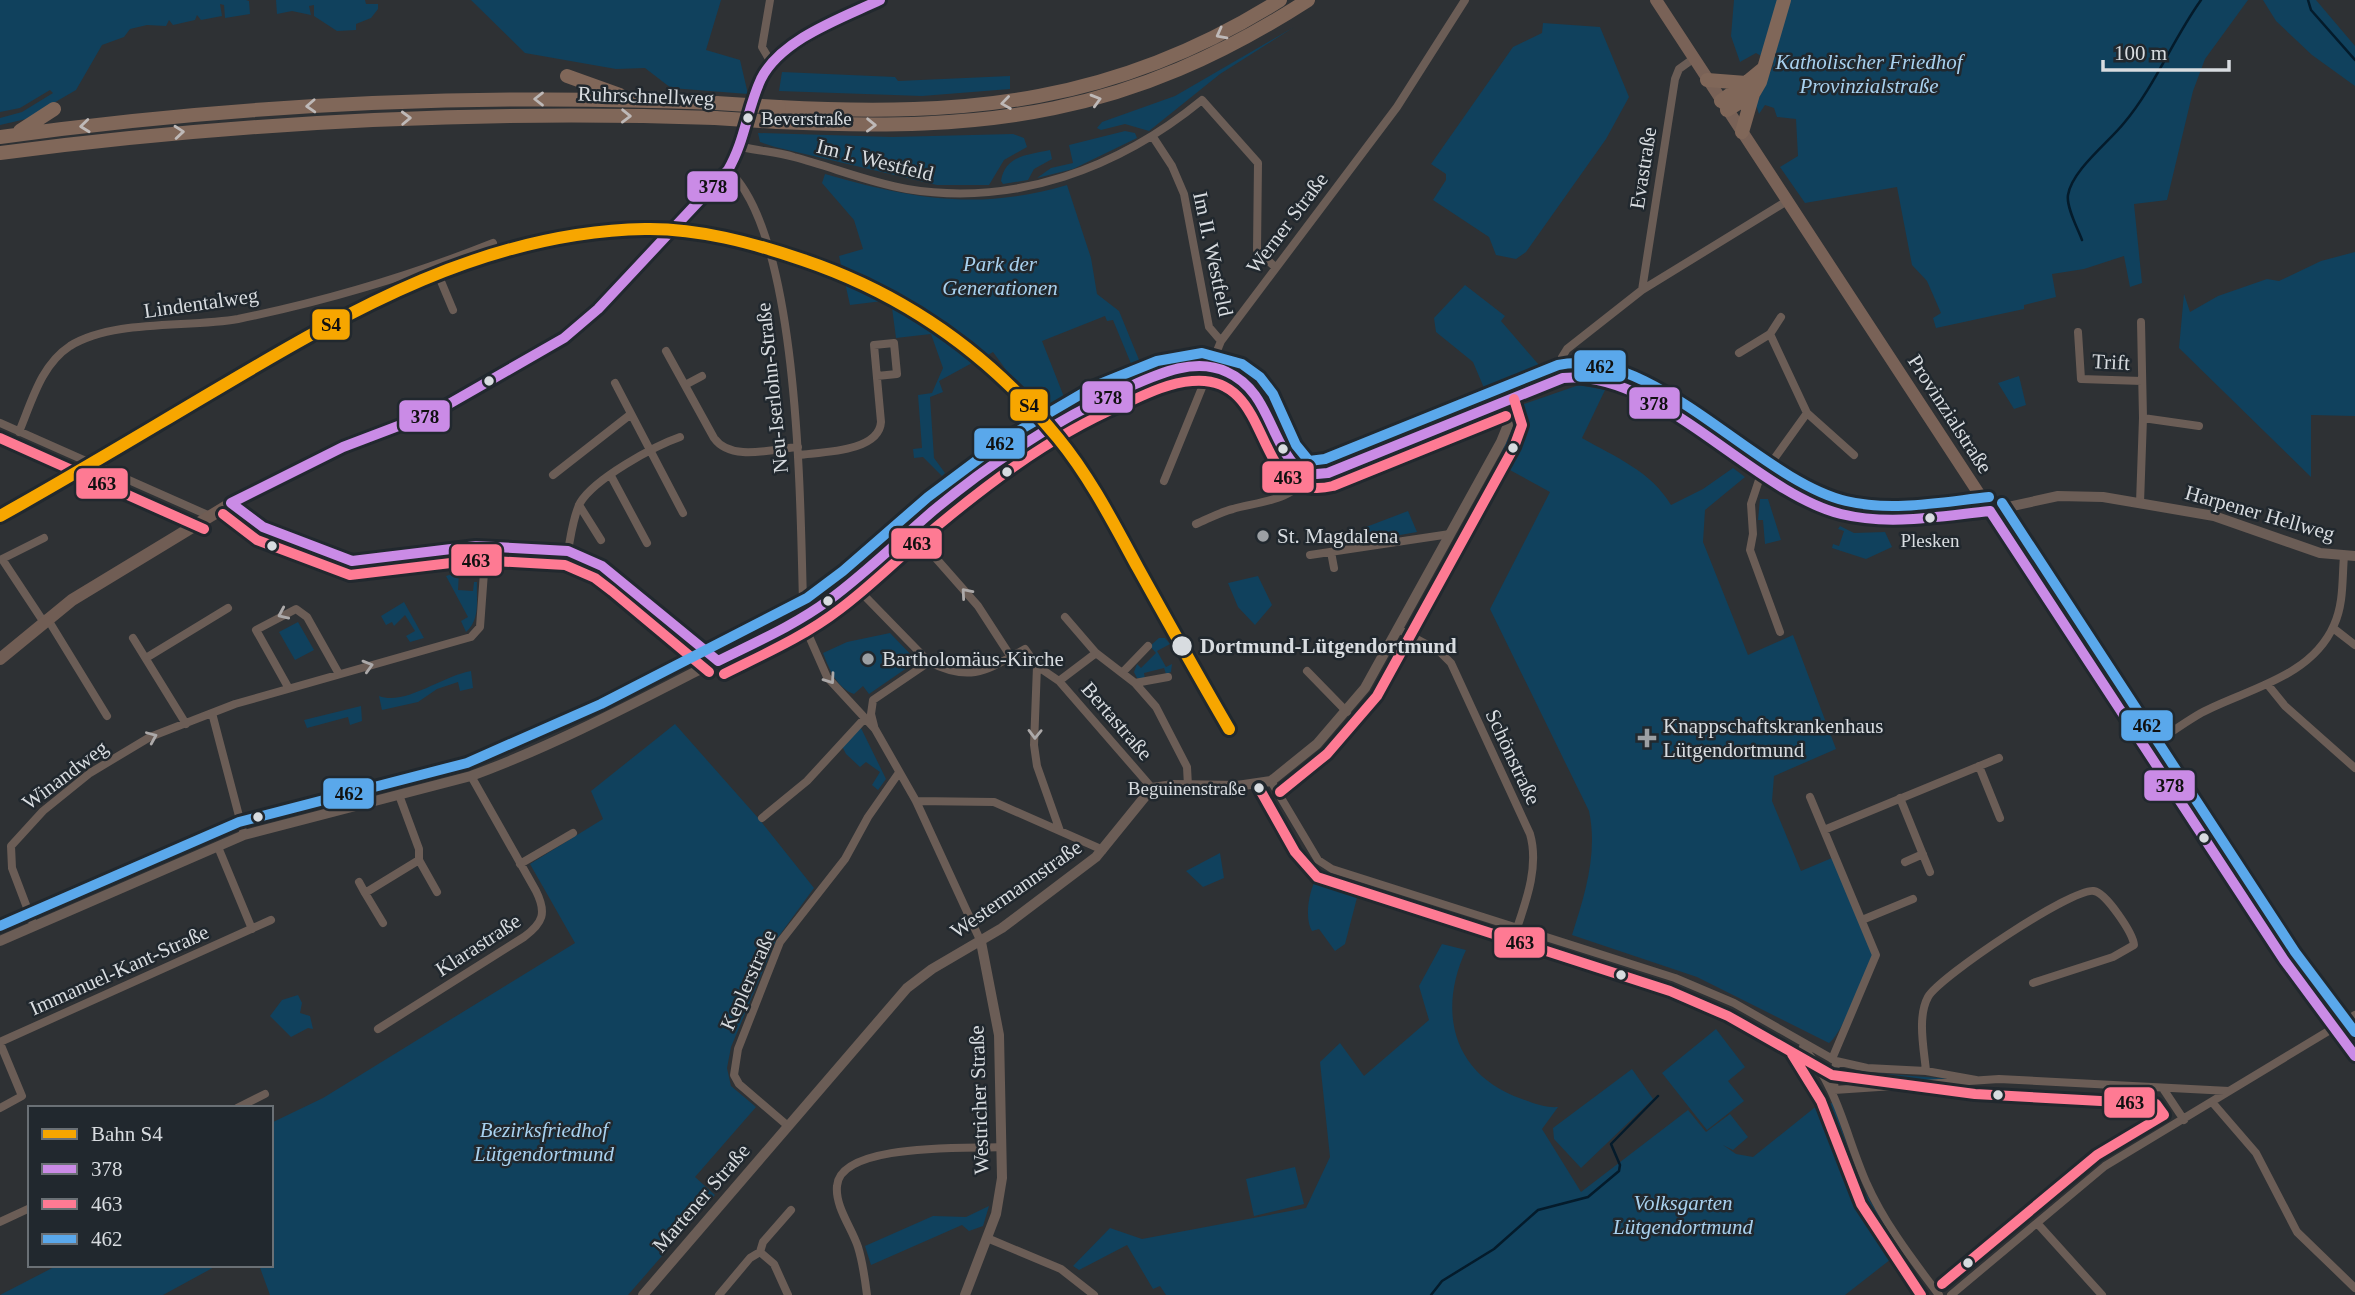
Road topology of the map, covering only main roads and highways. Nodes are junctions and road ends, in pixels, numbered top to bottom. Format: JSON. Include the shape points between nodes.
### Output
{"nodes":[{"id":1,"x":880,"y":0,"type":"edge"},
{"id":2,"x":1280,"y":0,"type":"edge"},
{"id":3,"x":1308,"y":0,"type":"edge"},
{"id":4,"x":1656,"y":0,"type":"edge"},
{"id":5,"x":1784,"y":0,"type":"edge"},
{"id":6,"x":567,"y":76,"type":"dead end"},
{"id":7,"x":1707,"y":80,"type":"junction"},
{"id":8,"x":1750,"y":88,"type":"junction"},
{"id":9,"x":656,"y":101,"type":"junction"},
{"id":10,"x":1724,"y":105,"type":"junction"},
{"id":11,"x":54,"y":109,"type":"dead end"},
{"id":12,"x":716,"y":111,"type":"junction"},
{"id":13,"x":779,"y":114,"type":"junction"},
{"id":14,"x":1742,"y":132,"type":"junction"},
{"id":15,"x":0,"y":137,"type":"edge"},
{"id":16,"x":0,"y":153,"type":"edge"},
{"id":17,"x":0,"y":659,"type":"edge"},
{"id":18,"x":2355,"y":1056,"type":"edge"}],
"edges":[{"from":1,"to":17,"type":"main road","via":[[827,25],[772,64],[761,79],[742,148],[728,170],[598,309],[564,338],[435,412],[343,447],[231,503],[45,619]]},
{"from":2,"to":13,"type":"highway","name":"Ruhrschnellweg","one_way":true,"via":[[1169,59],[1061,93],[936,109]]},
{"from":13,"to":3,"type":"highway","name":"Ruhrschnellweg","one_way":true,"via":[[883,125],[951,123],[1063,108],[1192,65]]},
{"from":4,"to":7,"type":"main road","name":"Provinzialstraße"},
{"from":5,"to":8,"type":"highway","via":[[1764,68]]},
{"from":6,"to":9,"type":"highway","via":[[614,93]]},
{"from":7,"to":8,"type":"highway"},
{"from":7,"to":10,"type":"main road","name":"Provinzialstraße"},
{"from":8,"to":10,"type":"highway"},
{"from":8,"to":14,"type":"highway"},
{"from":9,"to":12,"type":"highway","name":"Ruhrschnellweg"},
{"from":9,"to":15,"type":"highway","name":"Ruhrschnellweg","one_way":true,"via":[[507,99],[326,106]]},
{"from":10,"to":14,"type":"main road","name":"Provinzialstraße"},
{"from":11,"to":15,"type":"highway","via":[[27,127]]},
{"from":12,"to":13,"type":"highway","name":"Ruhrschnellweg","bridge":true},
{"from":16,"to":12,"type":"highway","name":"Ruhrschnellweg","one_way":true,"via":[[143,135],[324,121]]},
{"from":14,"to":18,"type":"main road","name":"Provinzialstraße","via":[[2147,749]]}]}
